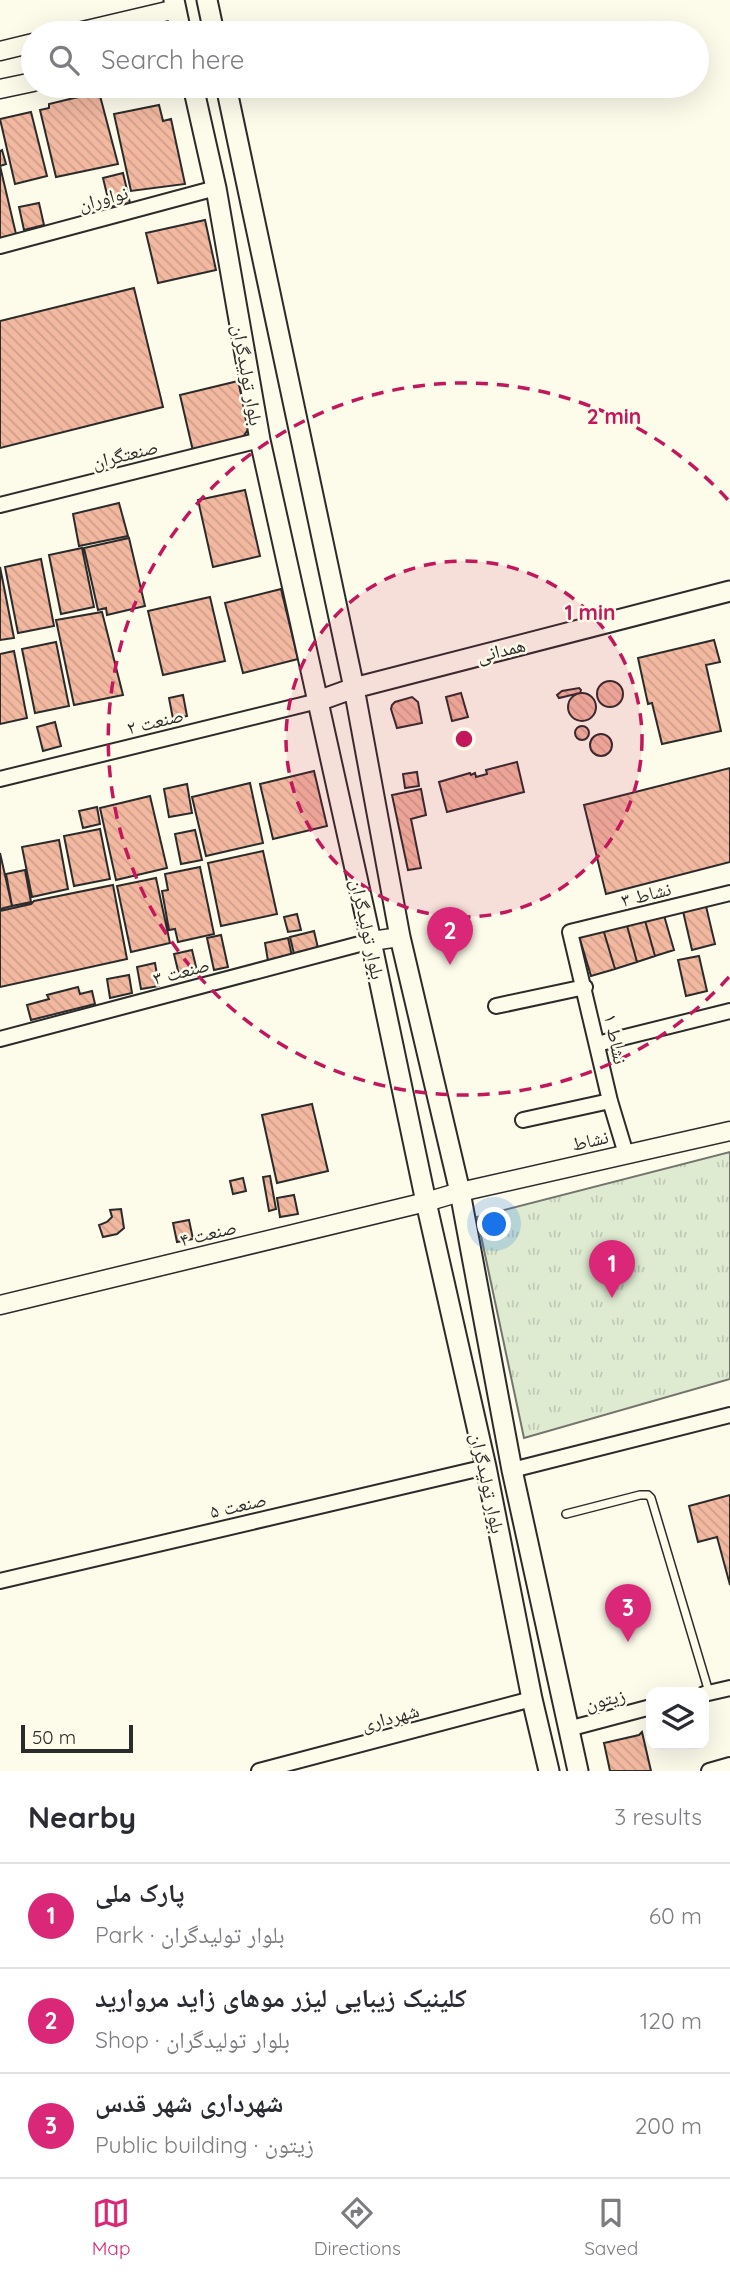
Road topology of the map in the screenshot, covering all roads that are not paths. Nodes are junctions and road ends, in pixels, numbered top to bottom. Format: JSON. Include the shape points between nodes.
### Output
{"nodes":[{"id":1,"x":207,"y":0,"type":"edge"},
{"id":2,"x":175,"y":4,"type":"edge"},
{"id":3,"x":116,"y":21,"type":"edge"},
{"id":4,"x":211,"y":21,"type":"edge"},
{"id":5,"x":21,"y":46,"type":"edge"},
{"id":6,"x":0,"y":51,"type":"edge"},
{"id":7,"x":21,"y":85,"type":"edge"},
{"id":8,"x":0,"y":89,"type":"edge"},
{"id":9,"x":196,"y":98,"type":"edge"},
{"id":10,"x":229,"y":98,"type":"edge"},
{"id":11,"x":216,"y":188,"type":"junction"},
{"id":12,"x":0,"y":246,"type":"edge"},
{"id":13,"x":260,"y":440,"type":"junction"},
{"id":14,"x":0,"y":505,"type":"edge"},
{"id":15,"x":730,"y":591,"type":"edge"},
{"id":16,"x":354,"y":688,"type":"junction"},
{"id":17,"x":318,"y":701,"type":"junction"},
{"id":18,"x":0,"y":779,"type":"edge"},
{"id":19,"x":730,"y":893,"type":"edge"},
{"id":20,"x":570,"y":932,"type":"joint"},
{"id":21,"x":400,"y":937,"type":"junction"},
{"id":22,"x":371,"y":941,"type":"junction"},
{"id":23,"x":585,"y":987,"type":"junction"},
{"id":24,"x":496,"y":1006,"type":"dead end"},
{"id":25,"x":730,"y":1011,"type":"edge"},
{"id":26,"x":0,"y":1039,"type":"edge"},
{"id":27,"x":597,"y":1044,"type":"junction"},
{"id":28,"x":610,"y":1101,"type":"junction"},
{"id":29,"x":523,"y":1120,"type":"dead end"},
{"id":30,"x":730,"y":1130,"type":"edge"},
{"id":31,"x":625,"y":1154,"type":"junction"},
{"id":32,"x":460,"y":1192,"type":"junction"},
{"id":33,"x":426,"y":1202,"type":"junction"},
{"id":34,"x":0,"y":1306,"type":"edge"},
{"id":35,"x":730,"y":1415,"type":"edge"},
{"id":36,"x":486,"y":1467,"type":"junction"},
{"id":37,"x":512,"y":1470,"type":"junction"},
{"id":38,"x":566,"y":1514,"type":"dead end"},
{"id":39,"x":0,"y":1581,"type":"edge"},
{"id":40,"x":704,"y":1687,"type":"edge"},
{"id":41,"x":730,"y":1688,"type":"edge"},
{"id":42,"x":709,"y":1692,"type":"edge"},
{"id":43,"x":532,"y":1699,"type":"junction"},
{"id":44,"x":646,"y":1708,"type":"edge"},
{"id":45,"x":568,"y":1729,"type":"junction"},
{"id":46,"x":730,"y":1765,"type":"edge"},
{"id":47,"x":259,"y":1771,"type":"edge"},
{"id":48,"x":549,"y":1771,"type":"edge"},
{"id":49,"x":578,"y":1771,"type":"edge"},
{"id":50,"x":709,"y":1771,"type":"edge"}],
"edges":[{"from":1,"to":4,"type":"main road"},
{"from":2,"to":3,"type":"street"},
{"from":5,"to":6,"type":"street"},
{"from":7,"to":8,"type":"street"},
{"from":9,"to":11,"type":"main road","name":"بلوار تولیدگران"},
{"from":10,"to":16,"type":"main road","name":"بلوار تولیدگران"},
{"from":11,"to":12,"type":"street","name":"نواوران"},
{"from":11,"to":13,"type":"main road","name":"بلوار تولیدگران"},
{"from":13,"to":14,"type":"street","name":"صنعتگران"},
{"from":13,"to":17,"type":"main road","name":"بلوار تولیدگران"},
{"from":15,"to":16,"type":"main road","name":"همدانی"},
{"from":16,"to":17,"type":"main road","name":"همدانی"},
{"from":16,"to":21,"type":"main road","name":"بلوار تولیدگران"},
{"from":17,"to":18,"type":"street","name":"صنعت ۲"},
{"from":17,"to":22,"type":"main road","name":"بلوار تولیدگران"},
{"from":19,"to":20,"type":"street","name":"نشاط ۳"},
{"from":20,"to":23,"type":"street","name":"نشاط ۱"},
{"from":21,"to":22,"type":"street"},
{"from":21,"to":32,"type":"main road","name":"بلوار تولیدگران"},
{"from":22,"to":26,"type":"street","name":"صنعت ۳"},
{"from":22,"to":33,"type":"main road","name":"بلوار تولیدگران"},
{"from":23,"to":24,"type":"street"},
{"from":23,"to":27,"type":"street","name":"نشاط ۱"},
{"from":25,"to":27,"type":"street"},
{"from":27,"to":28,"type":"street","name":"نشاط ۱"},
{"from":28,"to":29,"type":"street"},
{"from":28,"to":31,"type":"street","name":"نشاط ۱"},
{"from":30,"to":31,"type":"street","name":"نشاط"},
{"from":31,"to":32,"type":"street","name":"نشاط"},
{"from":32,"to":33,"type":"street","name":"نشاط"},
{"from":32,"to":37,"type":"main road","name":"بلوار تولیدگران"},
{"from":33,"to":34,"type":"street","name":"صنعت ۴"},
{"from":33,"to":36,"type":"main road","name":"بلوار تولیدگران"},
{"from":35,"to":37,"type":"street"},
{"from":36,"to":39,"type":"street","name":"صنعت ۵"},
{"from":36,"to":43,"type":"main road","name":"بلوار تولیدگران"},
{"from":37,"to":45,"type":"main road","name":"بلوار تولیدگران"},
{"from":38,"to":40,"type":"lane","via":[[640,1495],[651,1498]]},
{"from":41,"to":42,"type":"street"},
{"from":43,"to":47,"type":"street","name":"شهرداری"},
{"from":43,"to":48,"type":"main road","name":"بلوار تولیدگران"},
{"from":44,"to":45,"type":"street","name":"زیتون"},
{"from":45,"to":49,"type":"main road","name":"بلوار تولیدگران"},
{"from":46,"to":50,"type":"street"}]}
